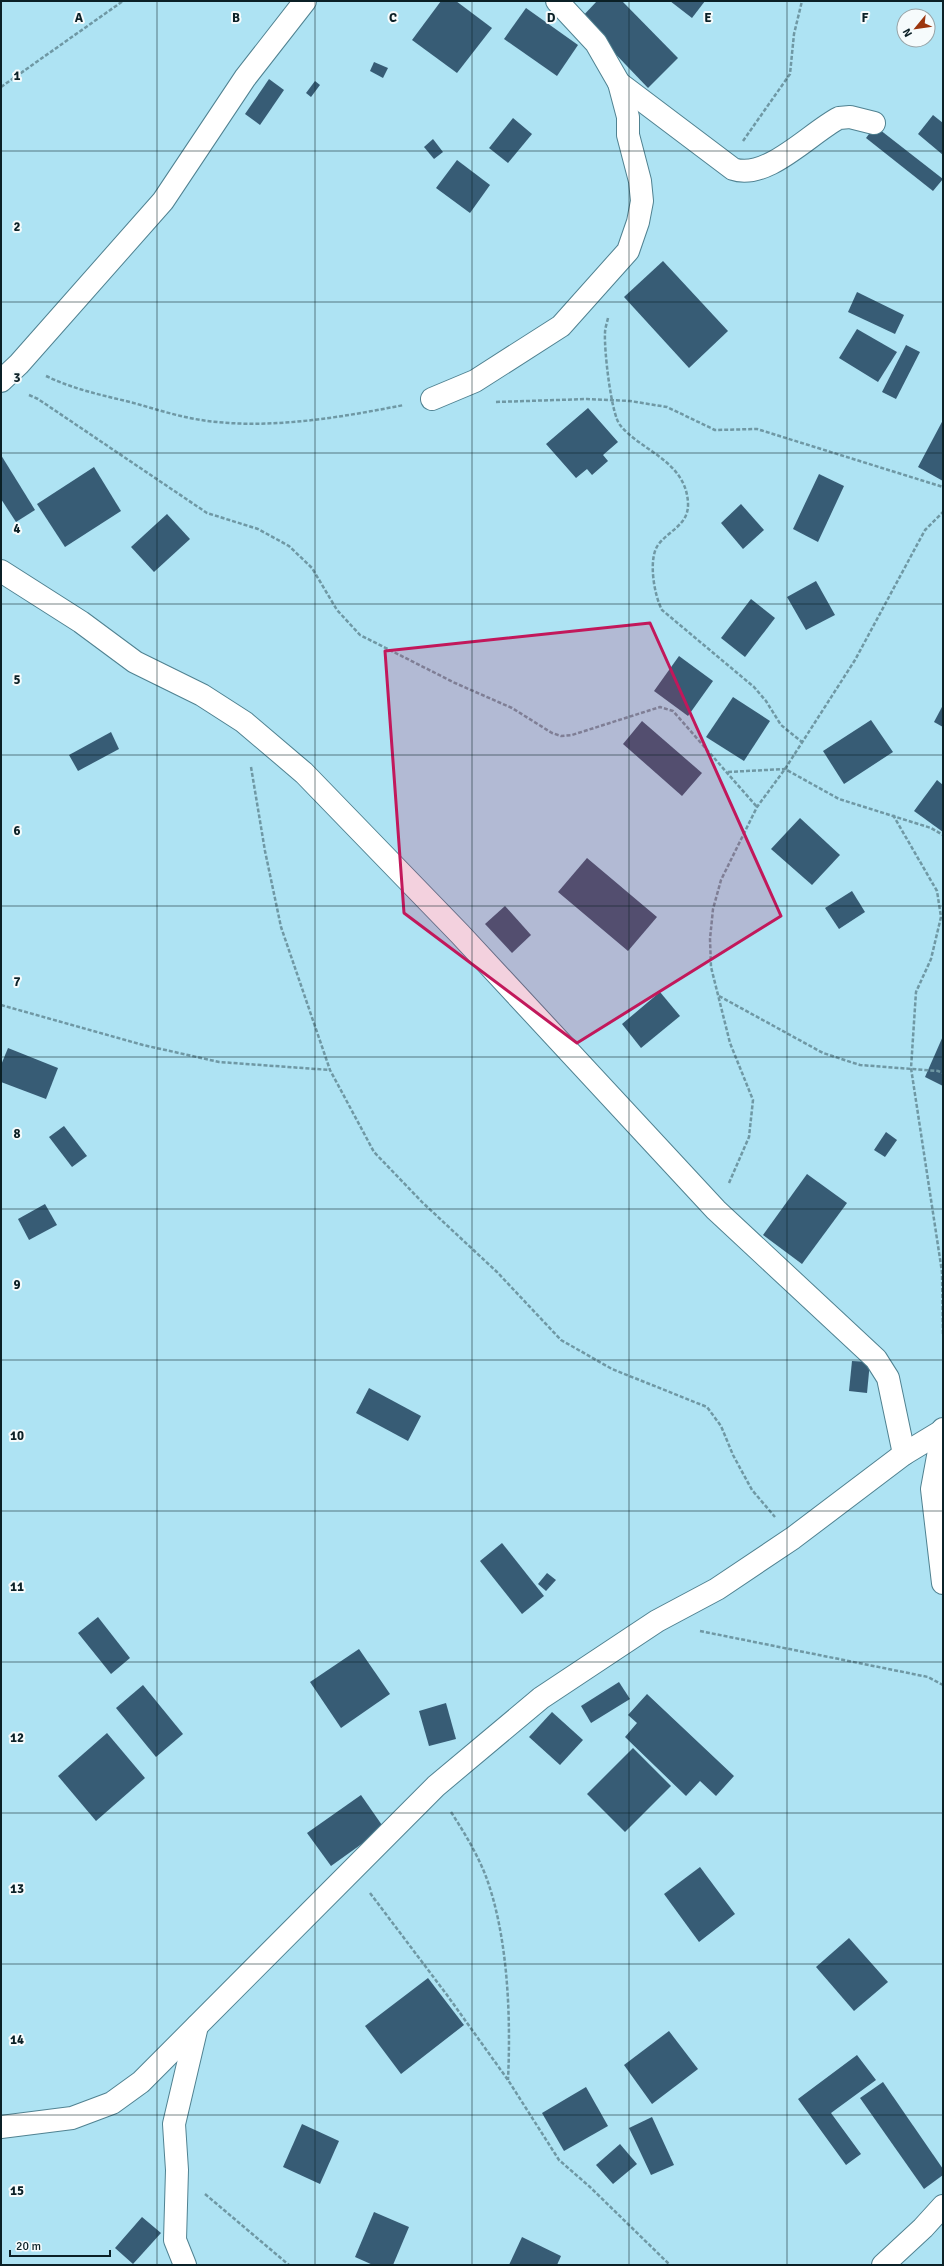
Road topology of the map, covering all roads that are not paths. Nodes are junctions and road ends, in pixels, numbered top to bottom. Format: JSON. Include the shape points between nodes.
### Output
{"nodes":[{"id":1,"x":305,"y":1,"type":"edge"},
{"id":2,"x":557,"y":1,"type":"edge"},
{"id":3,"x":619,"y":83,"type":"junction"},
{"id":4,"x":874,"y":124,"type":"dead end"},
{"id":5,"x":1,"y":381,"type":"edge"},
{"id":6,"x":432,"y":399,"type":"road end"},
{"id":7,"x":1,"y":571,"type":"edge"},
{"id":8,"x":943,"y":1430,"type":"edge"},
{"id":9,"x":904,"y":1454,"type":"junction"},
{"id":10,"x":943,"y":1583,"type":"edge"},
{"id":11,"x":197,"y":2026,"type":"junction"},
{"id":12,"x":1,"y":2127,"type":"edge"},
{"id":13,"x":943,"y":2206,"type":"edge"},
{"id":14,"x":184,"y":2265,"type":"edge"},
{"id":15,"x":883,"y":2265,"type":"edge"}],
"edges":[{"from":1,"to":5,"type":"street","via":[[245,78],[163,201],[19,364]]},
{"from":2,"to":3,"type":"street","via":[[596,43]]},
{"from":3,"to":4,"type":"street","via":[[733,169],[743,172],[771,163],[839,118],[850,117]]},
{"from":3,"to":6,"type":"street","via":[[628,117],[628,136],[640,181],[642,201],[628,251],[561,326],[475,381]]},
{"from":7,"to":9,"type":"street","via":[[81,622],[135,662],[202,696],[244,722],[304,773],[460,934],[716,1210],[876,1359],[890,1384]]},
{"from":8,"to":9,"type":"street"},
{"from":8,"to":10,"type":"street","via":[[932,1489]]},
{"from":9,"to":11,"type":"street","via":[[793,1538],[717,1589],[657,1621],[541,1698],[436,1786]]},
{"from":11,"to":12,"type":"street","via":[[142,2082],[112,2103],[72,2118]]},
{"from":11,"to":14,"type":"street","via":[[174,2124],[177,2170],[175,2240]]},
{"from":13,"to":15,"type":"street"}]}
